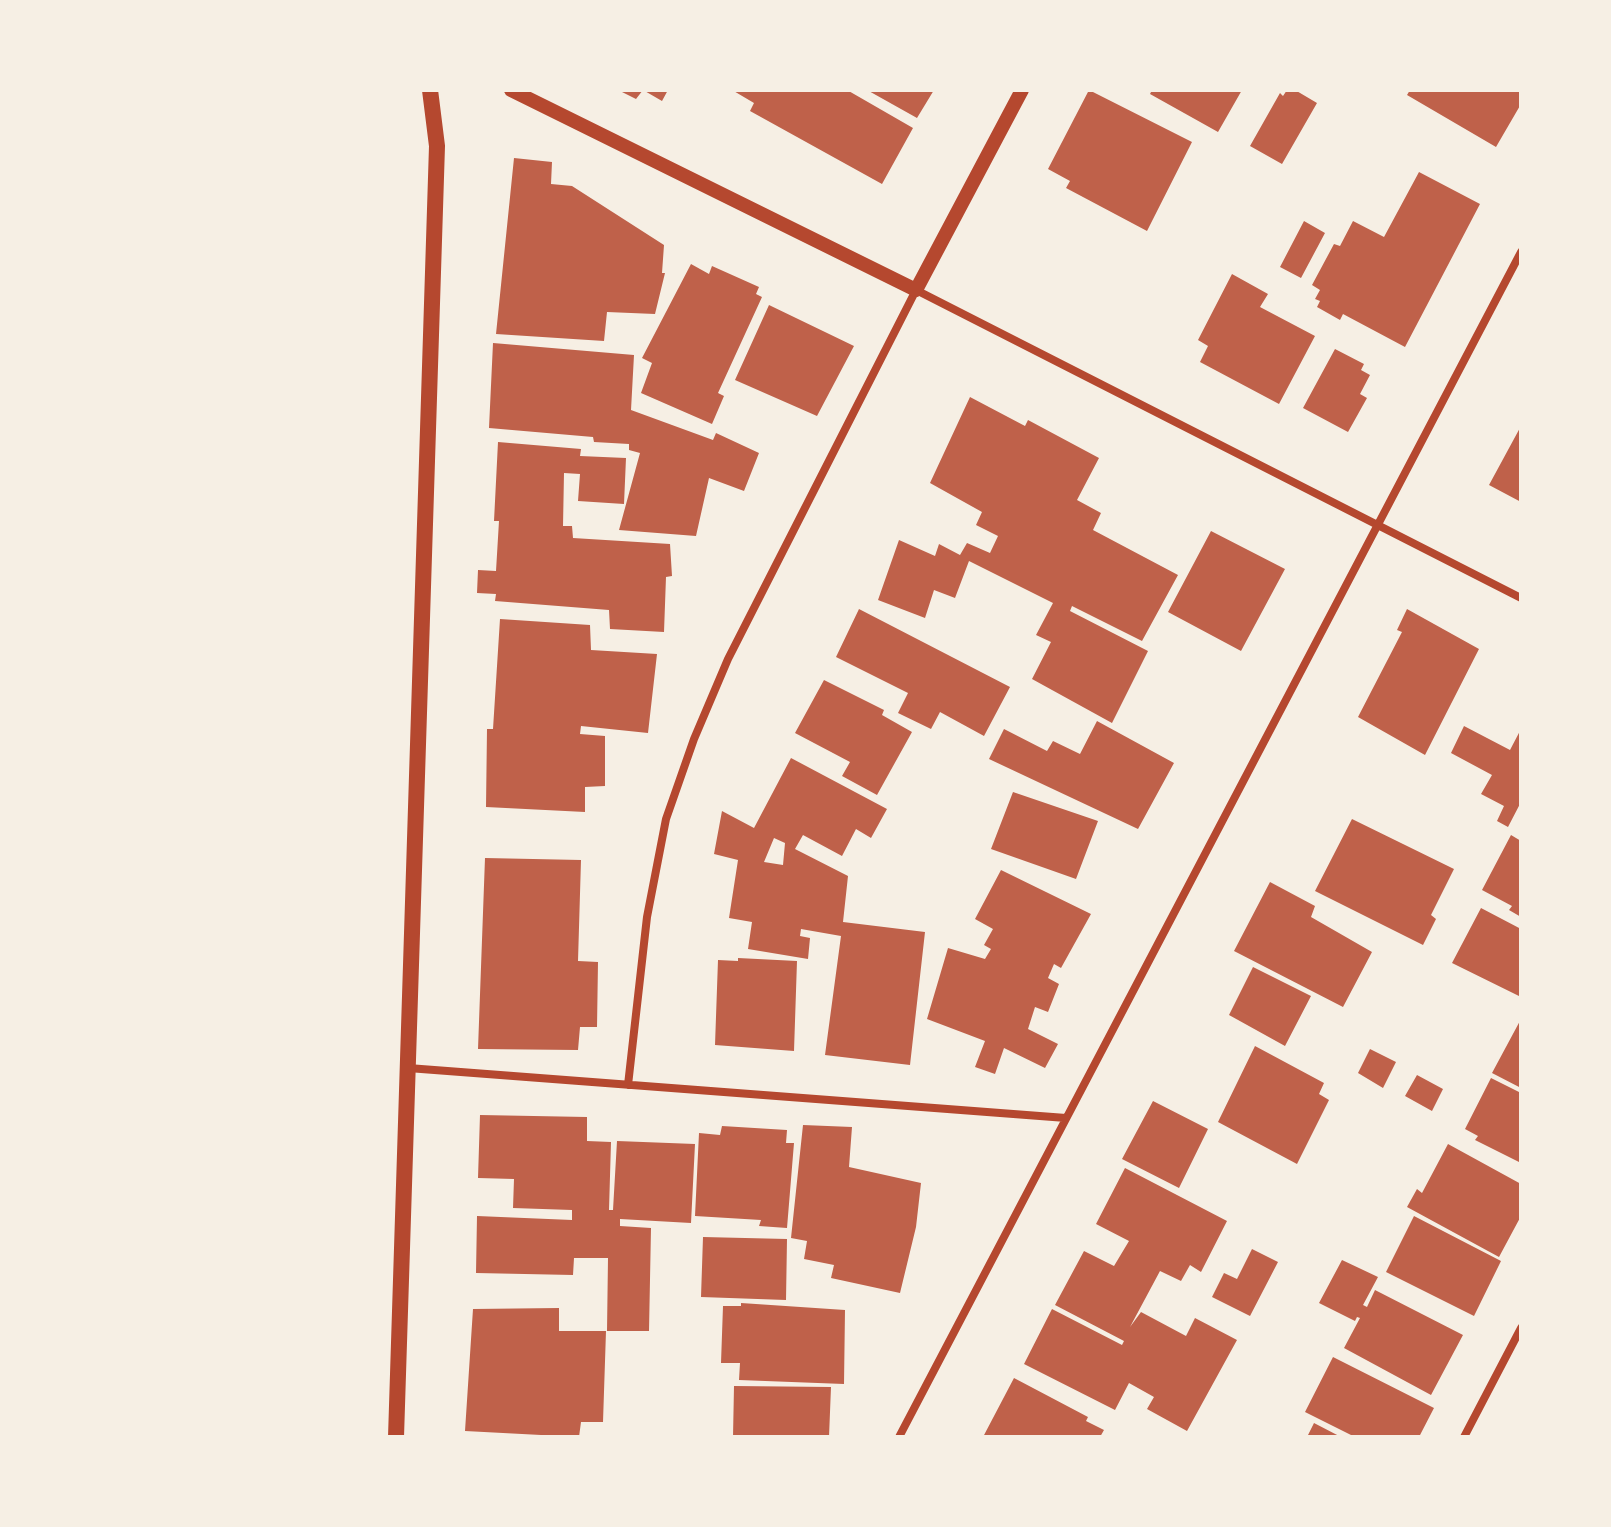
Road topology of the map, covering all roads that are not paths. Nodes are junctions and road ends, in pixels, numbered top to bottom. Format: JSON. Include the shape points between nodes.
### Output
{"nodes":[{"id":1,"x":430,"y":90,"type":"edge"},
{"id":2,"x":511,"y":90,"type":"edge"},
{"id":3,"x":1022,"y":90,"type":"edge"},
{"id":4,"x":1521,"y":252,"type":"edge"},
{"id":5,"x":916,"y":290,"type":"junction"},
{"id":6,"x":1378,"y":525,"type":"junction"},
{"id":7,"x":1521,"y":598,"type":"edge"},
{"id":8,"x":407,"y":1068,"type":"junction"},
{"id":9,"x":628,"y":1085,"type":"junction"},
{"id":10,"x":1066,"y":1118,"type":"junction"},
{"id":11,"x":1521,"y":1328,"type":"edge"},
{"id":12,"x":396,"y":1437,"type":"edge"},
{"id":13,"x":899,"y":1437,"type":"edge"},
{"id":14,"x":1464,"y":1437,"type":"edge"}],
"edges":[{"from":1,"to":8,"type":"main road","via":[[437,146]]},
{"from":2,"to":5,"type":"street"},
{"from":3,"to":5,"type":"street"},
{"from":4,"to":6,"type":"street"},
{"from":5,"to":6,"type":"street"},
{"from":5,"to":9,"type":"street","via":[[728,659],[694,739],[666,819],[647,917]]},
{"from":6,"to":7,"type":"street"},
{"from":6,"to":10,"type":"street"},
{"from":8,"to":9,"type":"street"},
{"from":8,"to":12,"type":"main road"},
{"from":9,"to":10,"type":"street"},
{"from":10,"to":13,"type":"street"},
{"from":11,"to":14,"type":"street"}]}
